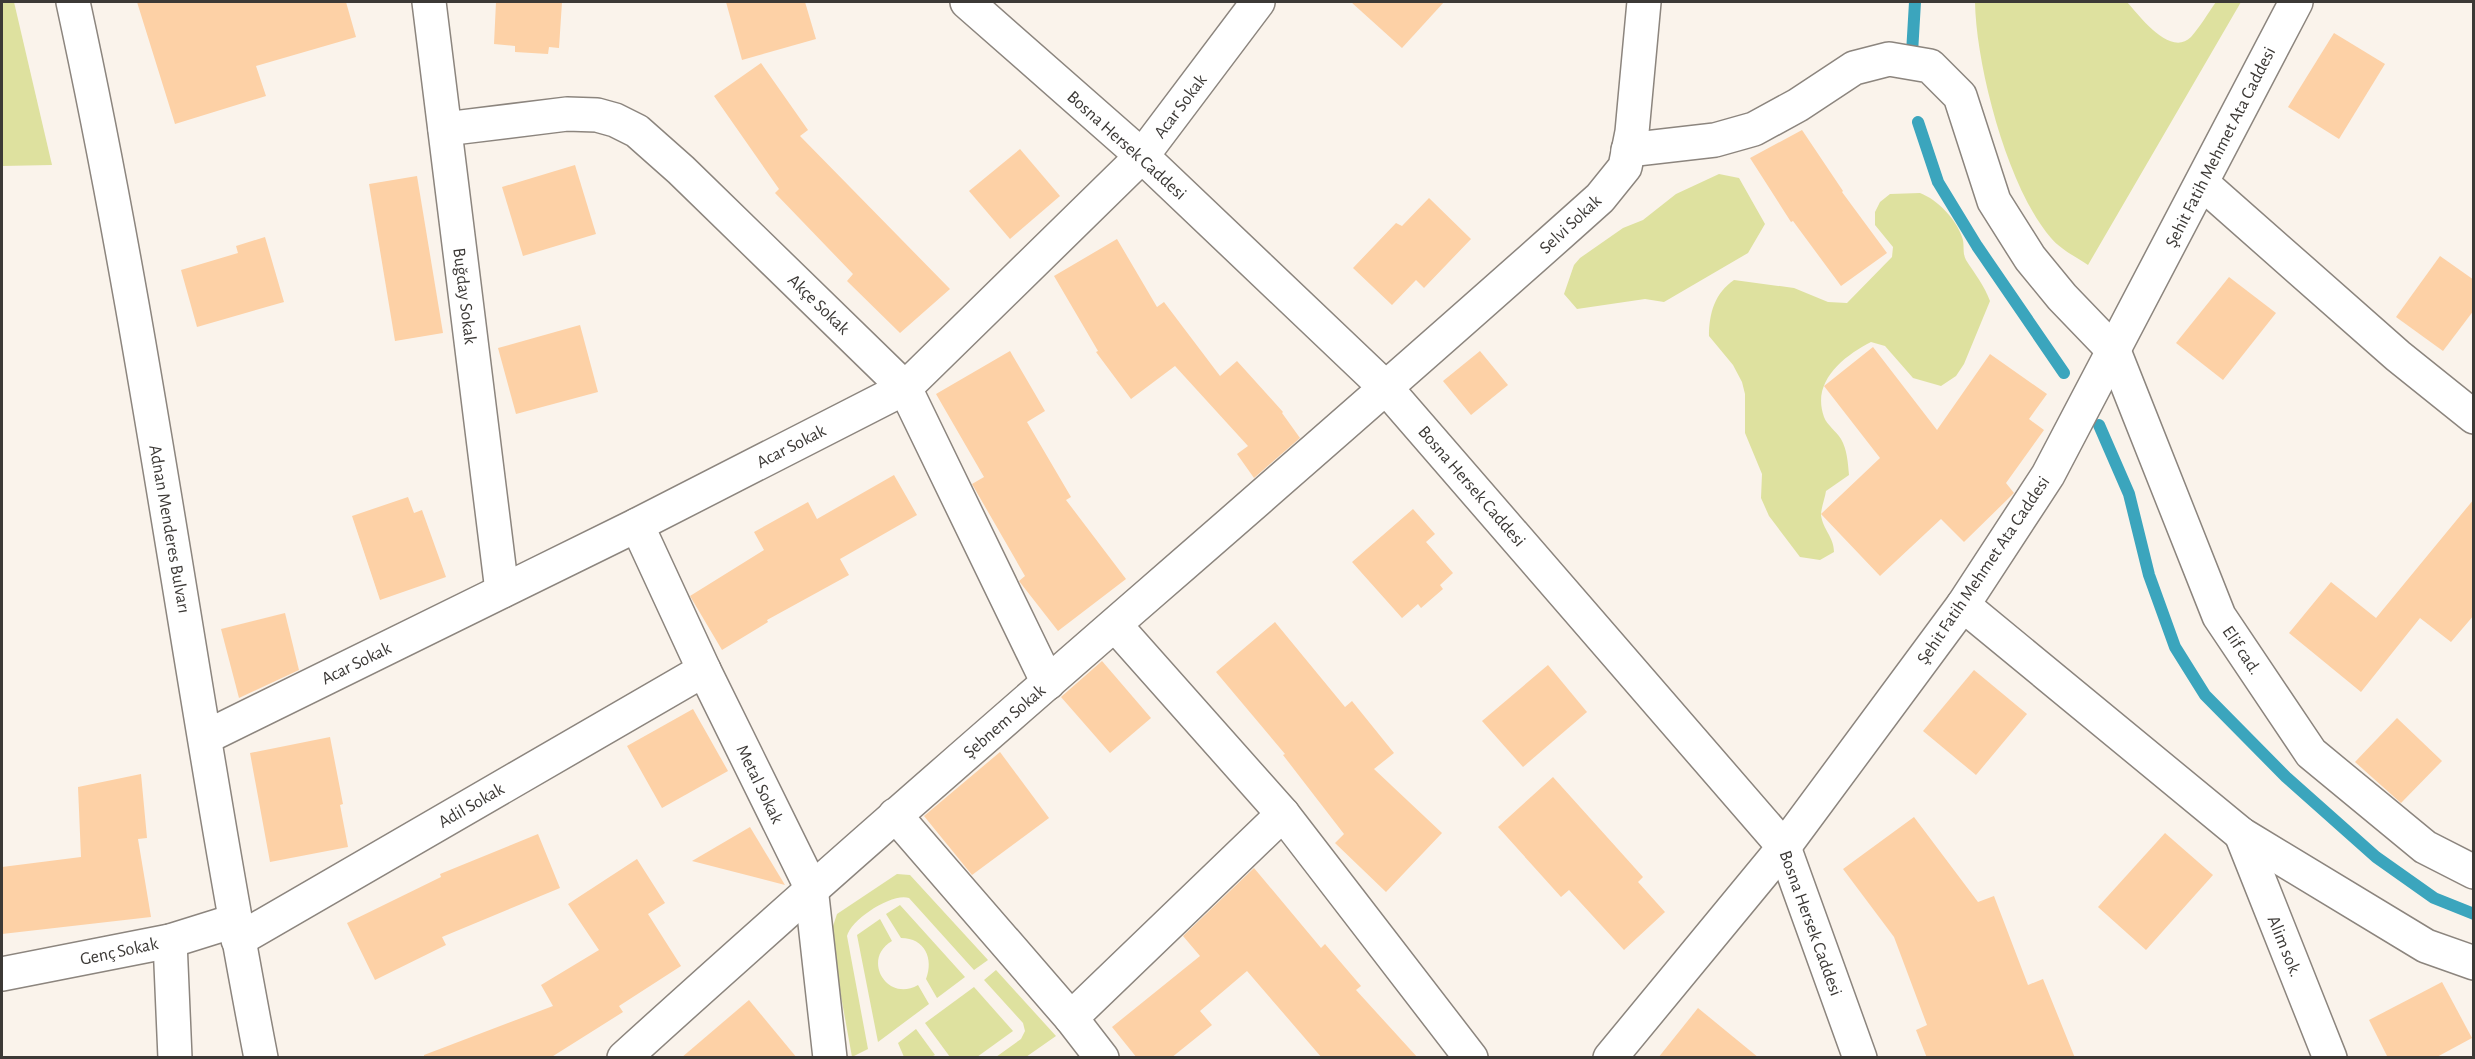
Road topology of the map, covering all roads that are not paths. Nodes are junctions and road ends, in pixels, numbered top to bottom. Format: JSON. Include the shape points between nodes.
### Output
{"nodes":[{"id":1,"x":73,"y":2,"type":"edge"},
{"id":2,"x":429,"y":2,"type":"edge"},
{"id":3,"x":967,"y":2,"type":"edge"},
{"id":4,"x":1258,"y":2,"type":"edge"},
{"id":5,"x":1644,"y":2,"type":"edge"},
{"id":6,"x":2296,"y":2,"type":"edge"},
{"id":7,"x":445,"y":129,"type":"junction"},
{"id":8,"x":1628,"y":150,"type":"junction"},
{"id":9,"x":1142,"y":156,"type":"junction"},
{"id":10,"x":2202,"y":183,"type":"junction"},
{"id":11,"x":2114,"y":351,"type":"junction"},
{"id":12,"x":905,"y":388,"type":"junction"},
{"id":13,"x":1387,"y":389,"type":"junction"},
{"id":14,"x":2474,"y":417,"type":"edge"},
{"id":15,"x":637,"y":525,"type":"junction"},
{"id":16,"x":502,"y":591,"type":"junction"},
{"id":17,"x":1963,"y":605,"type":"junction"},
{"id":18,"x":1115,"y":625,"type":"junction"},
{"id":19,"x":704,"y":670,"type":"junction"},
{"id":20,"x":1048,"y":683,"type":"junction"},
{"id":21,"x":206,"y":737,"type":"junction"},
{"id":22,"x":1283,"y":814,"type":"junction"},
{"id":23,"x":895,"y":815,"type":"junction"},
{"id":24,"x":2241,"y":834,"type":"junction"},
{"id":25,"x":1784,"y":847,"type":"junction"},
{"id":26,"x":2474,"y":872,"type":"edge"},
{"id":27,"x":811,"y":887,"type":"junction"},
{"id":28,"x":236,"y":931,"type":"junction"},
{"id":29,"x":170,"y":941,"type":"junction"},
{"id":30,"x":2474,"y":963,"type":"edge"},
{"id":31,"x":2,"y":974,"type":"edge"},
{"id":32,"x":1071,"y":1018,"type":"junction"},
{"id":33,"x":175,"y":1058,"type":"edge"},
{"id":34,"x":261,"y":1058,"type":"edge"},
{"id":35,"x":624,"y":1058,"type":"edge"},
{"id":36,"x":830,"y":1058,"type":"edge"},
{"id":37,"x":1102,"y":1058,"type":"edge"},
{"id":38,"x":1472,"y":1058,"type":"edge"},
{"id":39,"x":1610,"y":1058,"type":"edge"},
{"id":40,"x":1860,"y":1058,"type":"edge"},
{"id":41,"x":2330,"y":1058,"type":"edge"}],
"edges":[{"from":1,"to":21,"type":"street","name":"Adnan Menderes Bulvarı","via":[[124,266]]},
{"from":2,"to":7,"type":"street","name":"Buğday Sokak"},
{"from":3,"to":9,"type":"street","name":"Bosna Hersek Caddesi"},
{"from":4,"to":9,"type":"street","name":"Acar Sokak"},
{"from":5,"to":8,"type":"street","name":"Selvi Sokak"},
{"from":6,"to":10,"type":"street","name":"Şehit Fatih Mehmet Ata Caddesi"},
{"from":7,"to":12,"type":"street","name":"Akçe Sokak","via":[[567,114],[615,120],[637,131]]},
{"from":7,"to":16,"type":"street","name":"Buğday Sokak"},
{"from":8,"to":11,"type":"street","via":[[1715,140],[1754,129],[1854,68],[1889,59],[1930,66],[1960,96],[1994,201],[2030,258]]},
{"from":8,"to":13,"type":"street","name":"Selvi Sokak","via":[[1625,167],[1600,198]]},
{"from":9,"to":12,"type":"street","name":"Acar Sokak"},
{"from":9,"to":13,"type":"street","name":"Bosna Hersek Caddesi"},
{"from":10,"to":11,"type":"street","name":"Şehit Fatih Mehmet Ata Caddesi"},
{"from":10,"to":14,"type":"street","via":[[2398,356]]},
{"from":11,"to":17,"type":"street","name":"Şehit Fatih Mehmet Ata Caddesi","via":[[2048,476]]},
{"from":11,"to":26,"type":"street","name":"Elif cad.","via":[[2219,616],[2311,753],[2425,847]]},
{"from":12,"to":15,"type":"street","name":"Acar Sokak"},
{"from":12,"to":20,"type":"street","name":"Akçe Sokak"},
{"from":13,"to":18,"type":"street","name":"Şebnem Sokak"},
{"from":13,"to":25,"type":"street","name":"Bosna Hersek Caddesi"},
{"from":15,"to":16,"type":"street","name":"Acar Sokak"},
{"from":15,"to":19,"type":"street","name":"Metal Sokak"},
{"from":16,"to":21,"type":"street","name":"Acar Sokak"},
{"from":17,"to":24,"type":"street"},
{"from":17,"to":25,"type":"street","name":"Şehit Fatih Mehmet Ata Caddesi"},
{"from":18,"to":20,"type":"street","name":"Şebnem Sokak"},
{"from":18,"to":22,"type":"street"},
{"from":19,"to":27,"type":"street","name":"Metal Sokak"},
{"from":19,"to":28,"type":"street","name":"Adil Sokak"},
{"from":20,"to":23,"type":"street","name":"Şebnem Sokak"},
{"from":21,"to":28,"type":"street","name":"Adnan Menderes Bulvarı"},
{"from":22,"to":32,"type":"street"},
{"from":22,"to":38,"type":"street"},
{"from":23,"to":27,"type":"street","name":"Şebnem Sokak"},
{"from":23,"to":32,"type":"street"},
{"from":24,"to":30,"type":"street","via":[[2426,946]]},
{"from":24,"to":41,"type":"street","name":"Alim sok."},
{"from":25,"to":39,"type":"street","name":"Şehit Fatih Mehmet Ata Caddesi"},
{"from":25,"to":40,"type":"street","name":"Bosna Hersek Caddesi"},
{"from":27,"to":35,"type":"street","name":"Şebnem Sokak"},
{"from":27,"to":36,"type":"street","name":"Metal Sokak"},
{"from":28,"to":29,"type":"street","name":"Genç Sokak"},
{"from":28,"to":34,"type":"street","name":"Adnan Menderes Bulvarı"},
{"from":29,"to":31,"type":"street","name":"Genç Sokak"},
{"from":29,"to":33,"type":"street"},
{"from":32,"to":37,"type":"street"}]}
